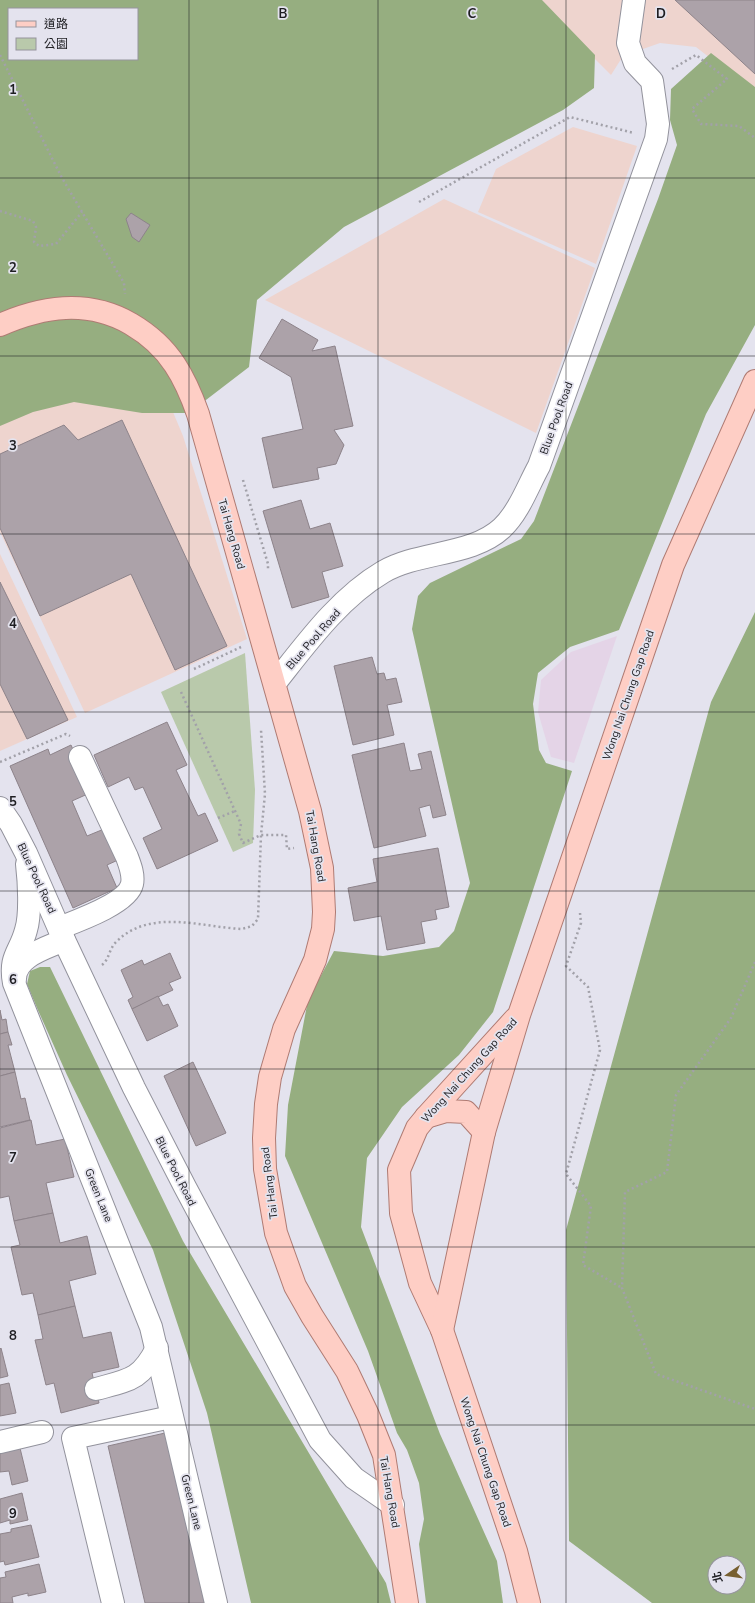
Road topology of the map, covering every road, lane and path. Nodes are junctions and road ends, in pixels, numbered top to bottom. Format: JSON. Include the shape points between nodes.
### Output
{"nodes":[{"id":1,"x":634,"y":0,"type":"edge"},
{"id":2,"x":0,"y":55,"type":"edge"},
{"id":3,"x":652,"y":81,"type":"junction"},
{"id":4,"x":755,"y":138,"type":"edge"},
{"id":5,"x":656,"y":139,"type":"junction"},
{"id":6,"x":418,"y":202,"type":"dead end"},
{"id":7,"x":0,"y":211,"type":"edge"},
{"id":8,"x":82,"y":212,"type":"junction"},
{"id":9,"x":125,"y":296,"type":"dead end"},
{"id":10,"x":0,"y":325,"type":"edge"},
{"id":11,"x":755,"y":382,"type":"edge"},
{"id":12,"x":244,"y":646,"type":"dead end"},
{"id":13,"x":194,"y":669,"type":"dead end"},
{"id":14,"x":275,"y":683,"type":"junction"},
{"id":15,"x":182,"y":692,"type":"dead end"},
{"id":16,"x":261,"y":724,"type":"dead end"},
{"id":17,"x":73,"y":737,"type":"dead end"},
{"id":18,"x":80,"y":757,"type":"dead end"},
{"id":19,"x":0,"y":762,"type":"edge"},
{"id":20,"x":0,"y":808,"type":"edge"},
{"id":21,"x":235,"y":811,"type":"junction"},
{"id":22,"x":218,"y":818,"type":"dead end"},
{"id":23,"x":260,"y":835,"type":"junction"},
{"id":24,"x":300,"y":847,"type":"dead end"},
{"id":25,"x":26,"y":853,"type":"junction"},
{"id":26,"x":579,"y":908,"type":"dead end"},
{"id":27,"x":62,"y":934,"type":"junction"},
{"id":28,"x":755,"y":962,"type":"edge"},
{"id":29,"x":100,"y":966,"type":"dead end"},
{"id":30,"x":17,"y":992,"type":"junction"},
{"id":31,"x":519,"y":1015,"type":"junction"},
{"id":32,"x":426,"y":1117,"type":"junction"},
{"id":33,"x":484,"y":1132,"type":"junction"},
{"id":34,"x":622,"y":1288,"type":"junction"},
{"id":35,"x":442,"y":1330,"type":"junction"},
{"id":36,"x":157,"y":1348,"type":"junction"},
{"id":37,"x":96,"y":1389,"type":"dead end"},
{"id":38,"x":166,"y":1407,"type":"junction"},
{"id":39,"x":755,"y":1409,"type":"edge"},
{"id":40,"x":42,"y":1432,"type":"dead end"},
{"id":41,"x":0,"y":1442,"type":"edge"},
{"id":42,"x":393,"y":1505,"type":"junction"},
{"id":43,"x":527,"y":1601,"type":"edge"},
{"id":44,"x":113,"y":1603,"type":"edge"},
{"id":45,"x":216,"y":1603,"type":"edge"},
{"id":46,"x":407,"y":1603,"type":"edge"}],
"edges":[{"from":1,"to":3,"type":"street","via":[[628,43],[630,54]]},
{"from":2,"to":8,"type":"path"},
{"from":3,"to":4,"type":"path","via":[[696,55],[727,79],[692,109],[700,124],[739,126]]},
{"from":3,"to":5,"type":"street","name":"Blue Pool Road","via":[[658,124]]},
{"from":5,"to":6,"type":"path","via":[[570,117]]},
{"from":5,"to":14,"type":"street","name":"Blue Pool Road","via":[[539,466],[516,509],[492,537],[473,545],[404,563],[383,572],[352,596],[326,621]]},
{"from":7,"to":8,"type":"path","via":[[32,221],[36,227],[34,242],[39,246],[56,244]]},
{"from":8,"to":9,"type":"path","via":[[124,283]]},
{"from":10,"to":14,"type":"main road","name":"Tai Hang Road","via":[[46,309],[71,307],[97,310],[137,328],[157,343],[175,364],[198,414]]},
{"from":11,"to":31,"type":"main road","name":"Wong Nai Chung Gap Road","via":[[673,565]]},
{"from":12,"to":13,"type":"path"},
{"from":14,"to":42,"type":"main road","name":"Tai Hang Road","via":[[318,846],[323,874],[324,912],[323,929],[315,960],[284,1029],[270,1077],[264,1138],[270,1201],[278,1240],[295,1286],[347,1371],[368,1415],[384,1455]]},
{"from":15,"to":21,"type":"path"},
{"from":16,"to":23,"type":"path","via":[[265,794]]},
{"from":17,"to":19,"type":"path","via":[[66,734]]},
{"from":18,"to":27,"type":"street","name":"Green Lane","via":[[130,864],[132,885],[123,898]]},
{"from":20,"to":25,"type":"street","name":"Blue Pool Road"},
{"from":21,"to":22,"type":"path"},
{"from":21,"to":23,"type":"path","via":[[241,824],[239,834],[243,843]]},
{"from":23,"to":24,"type":"path","via":[[286,836],[287,849]]},
{"from":23,"to":29,"type":"path","via":[[259,915],[252,926],[242,929],[176,922],[151,923],[129,932],[116,942],[110,949],[104,965]]},
{"from":25,"to":27,"type":"street","name":"Blue Pool Road"},
{"from":25,"to":30,"type":"street","name":"Green Lane","via":[[26,930],[12,966]]},
{"from":26,"to":34,"type":"path","via":[[581,923],[566,966],[588,987],[600,1050],[566,1174],[591,1206],[582,1265]]},
{"from":27,"to":30,"type":"street","name":"Green Lane","via":[[20,964],[15,976]]},
{"from":27,"to":42,"type":"street","name":"Blue Pool Road","via":[[134,1088],[320,1440],[354,1478]]},
{"from":28,"to":34,"type":"path","via":[[731,1018],[676,1095],[667,1172],[625,1192]]},
{"from":30,"to":36,"type":"street","name":"Green Lane","via":[[144,1308]]},
{"from":31,"to":32,"type":"main road","name":"Wong Nai Chung Gap Road"},
{"from":31,"to":33,"type":"main road","name":"Wong Nai Chung Gap Road"},
{"from":32,"to":33,"type":"main road","via":[[446,1111],[466,1112]]},
{"from":32,"to":35,"type":"main road","name":"Wong Nai Chung Gap Road","via":[[417,1128],[399,1170],[401,1213],[420,1283]]},
{"from":33,"to":35,"type":"main road","name":"Wong Nai Chung Gap Road"},
{"from":34,"to":39,"type":"path","via":[[656,1374]]},
{"from":35,"to":43,"type":"main road","name":"Wong Nai Chung Gap Road","via":[[516,1551]]},
{"from":36,"to":37,"type":"street","via":[[147,1365],[135,1377]]},
{"from":36,"to":38,"type":"street","name":"Green Lane"},
{"from":38,"to":44,"type":"street","via":[[73,1438]]},
{"from":38,"to":45,"type":"street","name":"Green Lane"},
{"from":40,"to":41,"type":"street"},
{"from":42,"to":46,"type":"main road","name":"Tai Hang Road"}]}
